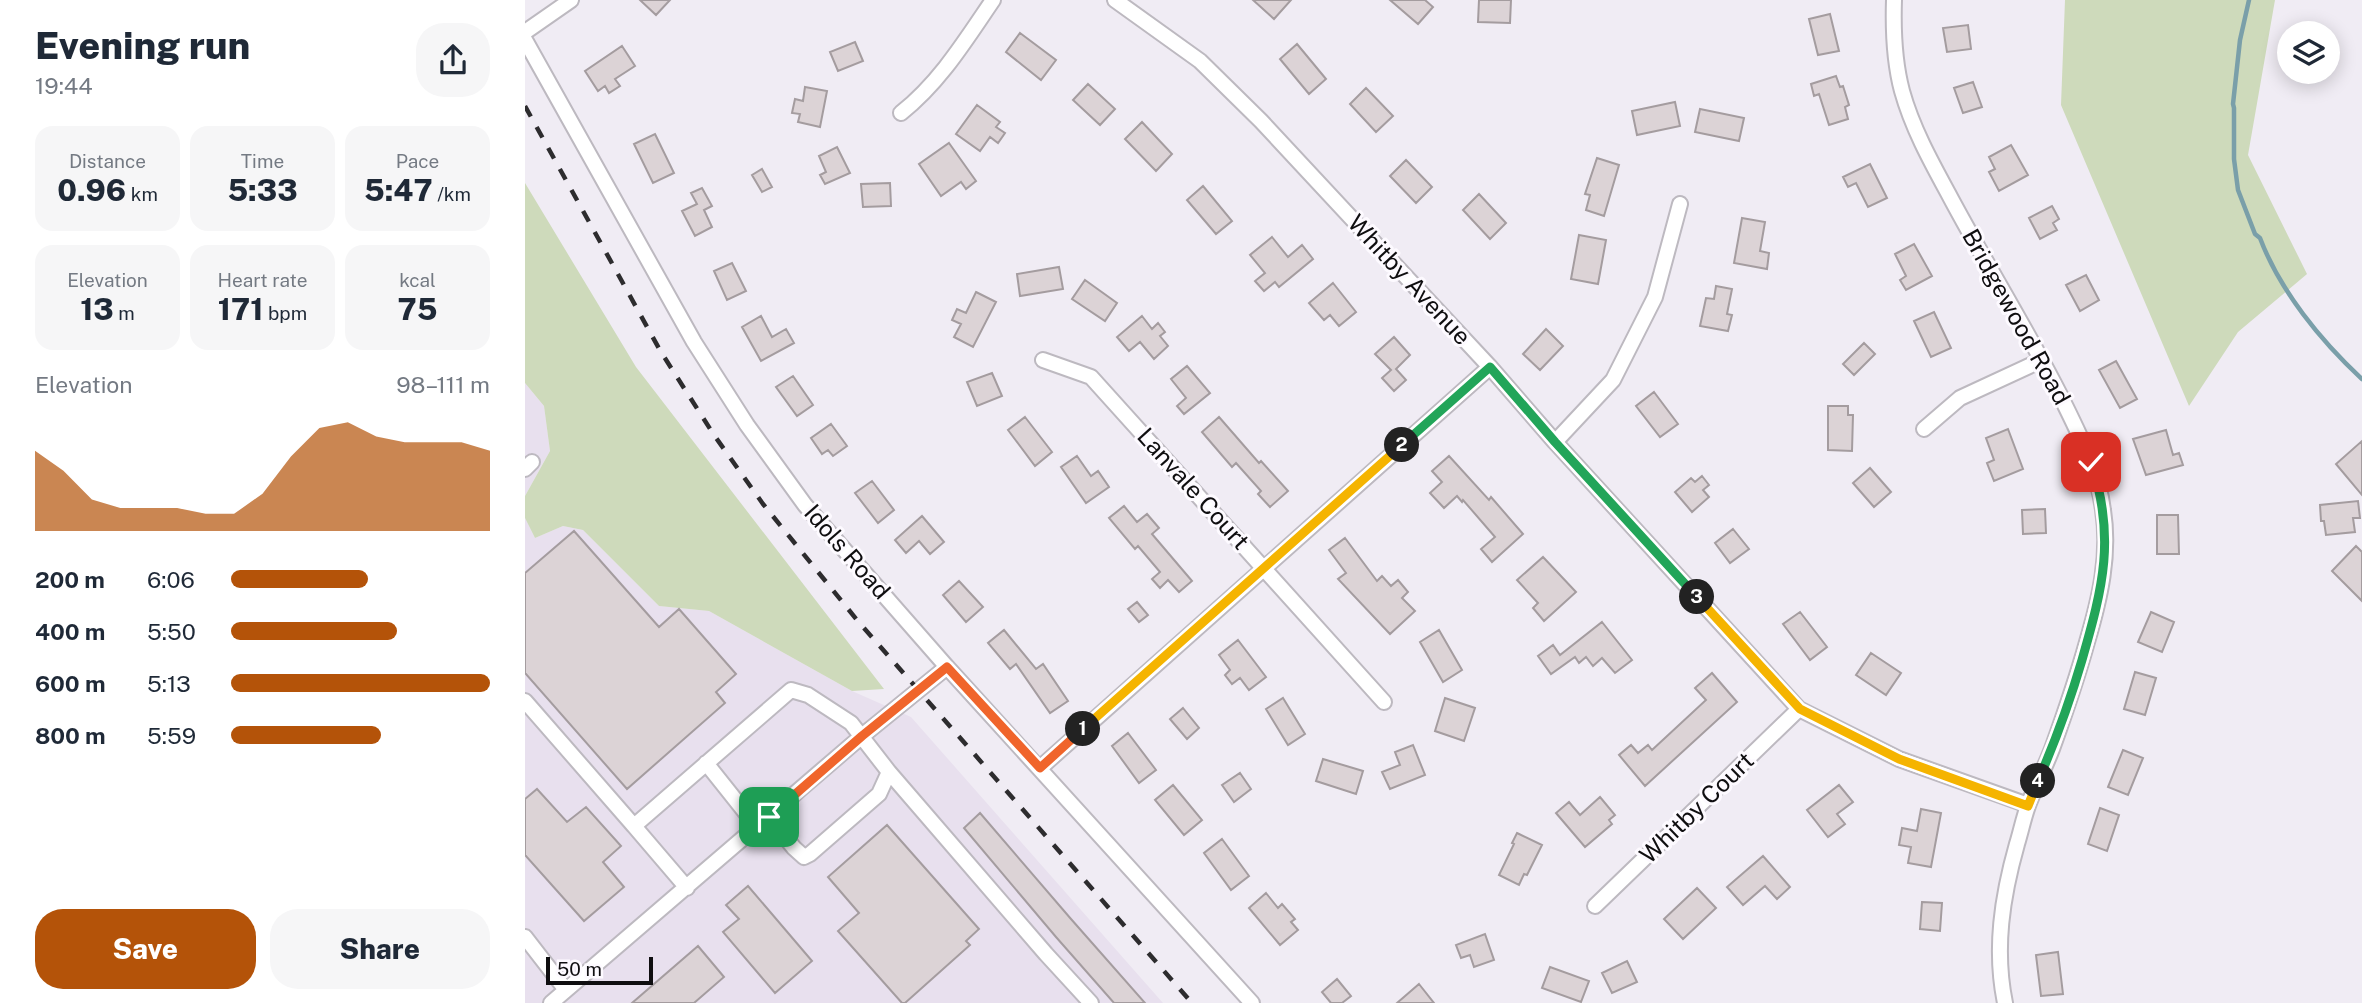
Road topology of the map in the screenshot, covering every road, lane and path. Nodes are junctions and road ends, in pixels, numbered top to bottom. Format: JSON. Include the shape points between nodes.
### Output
{"nodes":[{"id":1,"x":571,"y":0,"type":"edge"},
{"id":2,"x":993,"y":0,"type":"edge"},
{"id":3,"x":1115,"y":0,"type":"edge"},
{"id":4,"x":1894,"y":0,"type":"edge"},
{"id":5,"x":525,"y":32,"type":"edge"},
{"id":6,"x":525,"y":40,"type":"edge"},
{"id":7,"x":901,"y":113,"type":"dead end"},
{"id":8,"x":1680,"y":204,"type":"dead end"},
{"id":9,"x":1043,"y":360,"type":"dead end"},
{"id":10,"x":2042,"y":360,"type":"junction"},
{"id":11,"x":1490,"y":367,"type":"junction"},
{"id":12,"x":1924,"y":429,"type":"dead end"},
{"id":13,"x":1555,"y":442,"type":"junction"},
{"id":14,"x":1263,"y":568,"type":"junction"},
{"id":15,"x":947,"y":667,"type":"junction"},
{"id":16,"x":525,"y":701,"type":"edge"},
{"id":17,"x":1384,"y":702,"type":"dead end"},
{"id":18,"x":1800,"y":709,"type":"junction"},
{"id":19,"x":862,"y":736,"type":"junction"},
{"id":20,"x":706,"y":763,"type":"junction"},
{"id":21,"x":1040,"y":768,"type":"junction"},
{"id":22,"x":889,"y":772,"type":"junction"},
{"id":23,"x":2028,"y":806,"type":"junction"},
{"id":24,"x":769,"y":817,"type":"junction"},
{"id":25,"x":634,"y":826,"type":"junction"},
{"id":26,"x":757,"y":827,"type":"junction"},
{"id":27,"x":687,"y":888,"type":"junction"},
{"id":28,"x":1595,"y":906,"type":"dead end"},
{"id":29,"x":525,"y":937,"type":"edge"},
{"id":30,"x":566,"y":990,"type":"junction"},
{"id":31,"x":551,"y":1003,"type":"edge"},
{"id":32,"x":1091,"y":1003,"type":"edge"},
{"id":33,"x":1252,"y":1003,"type":"edge"},
{"id":34,"x":2005,"y":1003,"type":"edge"}],
"edges":[{"from":1,"to":5,"type":"street"},
{"from":2,"to":7,"type":"street","via":[[949,64]]},
{"from":3,"to":11,"type":"street","name":"Whitby Avenue","via":[[1200,61]]},
{"from":4,"to":10,"type":"street","name":"Bridgewood Road","via":[[1895,57],[1911,120]]},
{"from":6,"to":15,"type":"street","name":"Idols Road","via":[[694,342],[747,425],[805,505]]},
{"from":8,"to":13,"type":"street","via":[[1655,297],[1613,380]]},
{"from":9,"to":14,"type":"street","name":"Lanvale Court","via":[[1091,377]]},
{"from":10,"to":12,"type":"street","via":[[1960,398]]},
{"from":10,"to":23,"type":"street","name":"Bridgewood Road","via":[[2091,462],[2104,512],[2105,545],[2099,603],[2075,684]]},
{"from":11,"to":13,"type":"street","name":"Whitby Avenue"},
{"from":11,"to":14,"type":"street"},
{"from":13,"to":18,"type":"street","name":"Whitby Avenue"},
{"from":14,"to":17,"type":"street","name":"Lanvale Court"},
{"from":14,"to":21,"type":"street"},
{"from":15,"to":19,"type":"street"},
{"from":15,"to":21,"type":"street","name":"Idols Road"},
{"from":16,"to":25,"type":"street"},
{"from":18,"to":23,"type":"street","name":"Whitby Avenue","via":[[1899,759]]},
{"from":18,"to":28,"type":"street","name":"Whitby Court"},
{"from":19,"to":20,"type":"street","via":[[851,723],[808,695],[791,690]]},
{"from":19,"to":22,"type":"street"},
{"from":19,"to":24,"type":"street"},
{"from":20,"to":25,"type":"street"},
{"from":20,"to":26,"type":"street"},
{"from":21,"to":33,"type":"street","name":"Idols Road"},
{"from":22,"to":24,"type":"street","via":[[879,794],[804,857]]},
{"from":22,"to":32,"type":"street"},
{"from":23,"to":34,"type":"street","name":"Bridgewood Road","via":[[2005,893],[2000,932]]},
{"from":24,"to":26,"type":"street"},
{"from":25,"to":27,"type":"street"},
{"from":26,"to":27,"type":"street"},
{"from":27,"to":30,"type":"street"},
{"from":29,"to":30,"type":"street"},
{"from":30,"to":31,"type":"street"}]}
